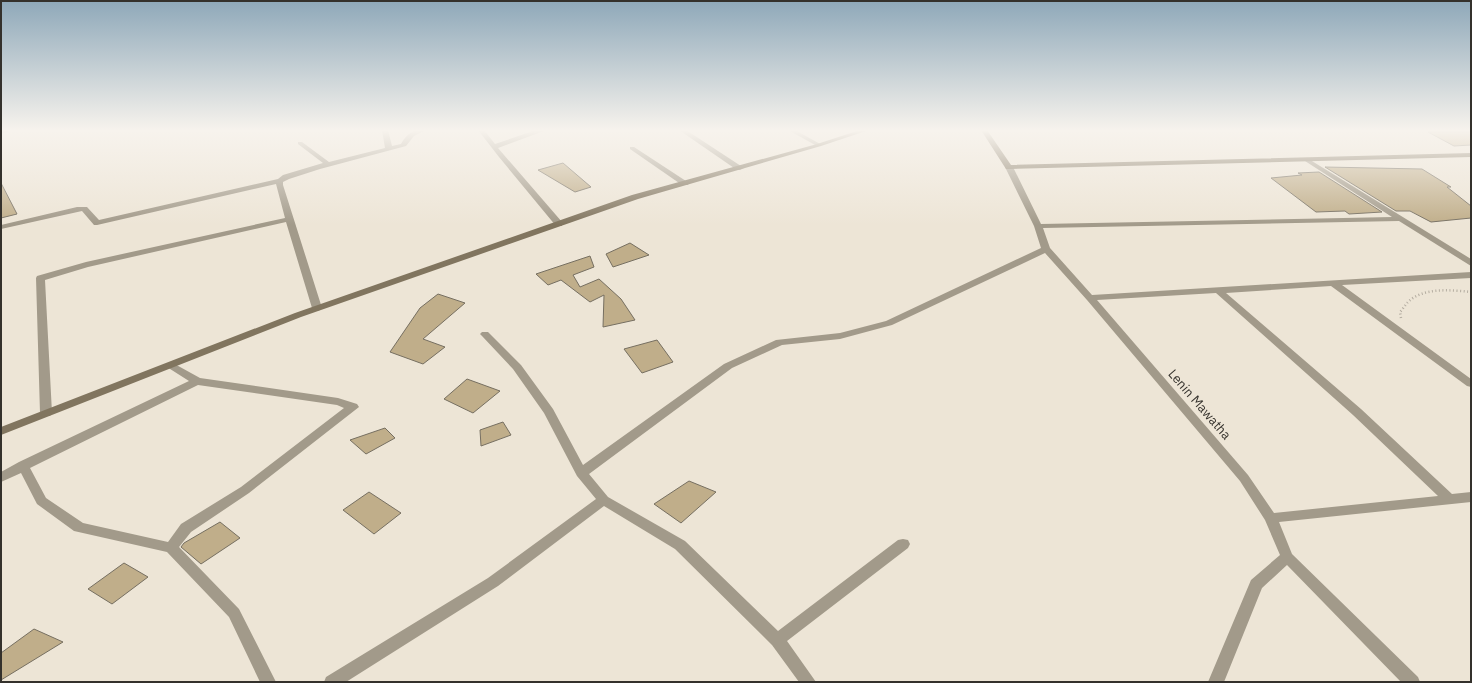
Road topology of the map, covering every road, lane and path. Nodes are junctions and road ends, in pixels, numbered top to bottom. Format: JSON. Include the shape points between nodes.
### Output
{"nodes":[{"id":1,"x":325,"y":162,"type":"edge"},
{"id":2,"x":342,"y":162,"type":"edge"},
{"id":3,"x":507,"y":162,"type":"edge"},
{"id":4,"x":653,"y":162,"type":"edge"},
{"id":5,"x":731,"y":162,"type":"edge"},
{"id":6,"x":761,"y":162,"type":"edge"},
{"id":7,"x":1006,"y":162,"type":"edge"},
{"id":8,"x":1227,"y":162,"type":"edge"},
{"id":9,"x":1310,"y":162,"type":"edge"},
{"id":10,"x":329,"y":165,"type":"junction"},
{"id":11,"x":1009,"y":167,"type":"junction"},
{"id":12,"x":740,"y":168,"type":"junction"},
{"id":13,"x":280,"y":181,"type":"junction"},
{"id":14,"x":685,"y":183,"type":"junction"},
{"id":15,"x":290,"y":219,"type":"junction"},
{"id":16,"x":1401,"y":220,"type":"junction"},
{"id":17,"x":559,"y":224,"type":"junction"},
{"id":18,"x":1038,"y":226,"type":"junction"},
{"id":19,"x":1,"y":227,"type":"edge"},
{"id":20,"x":1046,"y":249,"type":"junction"},
{"id":21,"x":1471,"y":263,"type":"edge"},
{"id":22,"x":1471,"y":275,"type":"edge"},
{"id":23,"x":1334,"y":284,"type":"junction"},
{"id":24,"x":1219,"y":291,"type":"junction"},
{"id":25,"x":1471,"y":292,"type":"edge"},
{"id":26,"x":1090,"y":298,"type":"junction"},
{"id":27,"x":317,"y":308,"type":"junction"},
{"id":28,"x":1402,"y":323,"type":"dead end"},
{"id":29,"x":485,"y":334,"type":"dead end"},
{"id":30,"x":171,"y":365,"type":"junction"},
{"id":31,"x":196,"y":381,"type":"junction"},
{"id":32,"x":1471,"y":384,"type":"edge"},
{"id":33,"x":46,"y":414,"type":"junction"},
{"id":34,"x":1,"y":431,"type":"edge"},
{"id":35,"x":23,"y":465,"type":"junction"},
{"id":36,"x":581,"y":473,"type":"junction"},
{"id":37,"x":1,"y":477,"type":"edge"},
{"id":38,"x":1471,"y":497,"type":"edge"},
{"id":39,"x":604,"y":500,"type":"junction"},
{"id":40,"x":1450,"y":500,"type":"junction"},
{"id":41,"x":1271,"y":518,"type":"junction"},
{"id":42,"x":903,"y":544,"type":"dead end"},
{"id":43,"x":171,"y":548,"type":"junction"},
{"id":44,"x":1287,"y":557,"type":"junction"},
{"id":45,"x":777,"y":640,"type":"junction"},
{"id":46,"x":268,"y":682,"type":"edge"},
{"id":47,"x":332,"y":682,"type":"edge"},
{"id":48,"x":808,"y":682,"type":"edge"},
{"id":49,"x":1216,"y":682,"type":"edge"},
{"id":50,"x":1412,"y":682,"type":"edge"}],
"edges":[{"from":1,"to":10,"type":"street"},
{"from":2,"to":10,"type":"street"},
{"from":3,"to":17,"type":"street"},
{"from":4,"to":14,"type":"street"},
{"from":5,"to":12,"type":"street"},
{"from":6,"to":12,"type":"street"},
{"from":7,"to":11,"type":"street","name":"Lenin Mawatha"},
{"from":8,"to":11,"type":"street"},
{"from":9,"to":16,"type":"street"},
{"from":10,"to":13,"type":"street"},
{"from":11,"to":18,"type":"street","name":"Lenin Mawatha"},
{"from":12,"to":14,"type":"street"},
{"from":13,"to":15,"type":"street"},
{"from":13,"to":19,"type":"street","via":[[97,223],[84,209],[77,209]]},
{"from":14,"to":17,"type":"street","via":[[635,197]]},
{"from":15,"to":27,"type":"street"},
{"from":15,"to":33,"type":"street","via":[[86,265],[40,278]]},
{"from":16,"to":18,"type":"street"},
{"from":16,"to":21,"type":"street"},
{"from":17,"to":27,"type":"street"},
{"from":18,"to":20,"type":"street","name":"Lenin Mawatha"},
{"from":20,"to":26,"type":"street","name":"Lenin Mawatha"},
{"from":20,"to":36,"type":"street","via":[[889,323],[840,336],[780,342],[728,366]]},
{"from":22,"to":23,"type":"street"},
{"from":23,"to":24,"type":"street"},
{"from":23,"to":32,"type":"street"},
{"from":24,"to":26,"type":"street"},
{"from":24,"to":40,"type":"street","via":[[1357,412]]},
{"from":25,"to":28,"type":"path","via":[[1429,293],[1409,300],[1400,312]]},
{"from":26,"to":41,"type":"street","name":"Lenin Mawatha","via":[[1244,478]]},
{"from":27,"to":30,"type":"street"},
{"from":29,"to":36,"type":"street","via":[[517,367],[549,412]]},
{"from":30,"to":31,"type":"street"},
{"from":30,"to":33,"type":"street"},
{"from":31,"to":35,"type":"street"},
{"from":31,"to":43,"type":"street","via":[[338,402],[353,407],[244,490],[186,528]]},
{"from":33,"to":34,"type":"street"},
{"from":35,"to":37,"type":"street"},
{"from":35,"to":43,"type":"street","via":[[41,501],[79,527]]},
{"from":36,"to":39,"type":"street"},
{"from":38,"to":40,"type":"street"},
{"from":39,"to":45,"type":"street","via":[[680,545]]},
{"from":39,"to":47,"type":"street","via":[[493,582]]},
{"from":40,"to":41,"type":"street"},
{"from":41,"to":44,"type":"street","name":"Lenin Mawatha"},
{"from":42,"to":45,"type":"street"},
{"from":43,"to":46,"type":"street","via":[[234,613]]},
{"from":44,"to":49,"type":"street","via":[[1256,584]]},
{"from":44,"to":50,"type":"street","name":"Lenin Mawatha"},
{"from":45,"to":48,"type":"street"}]}
